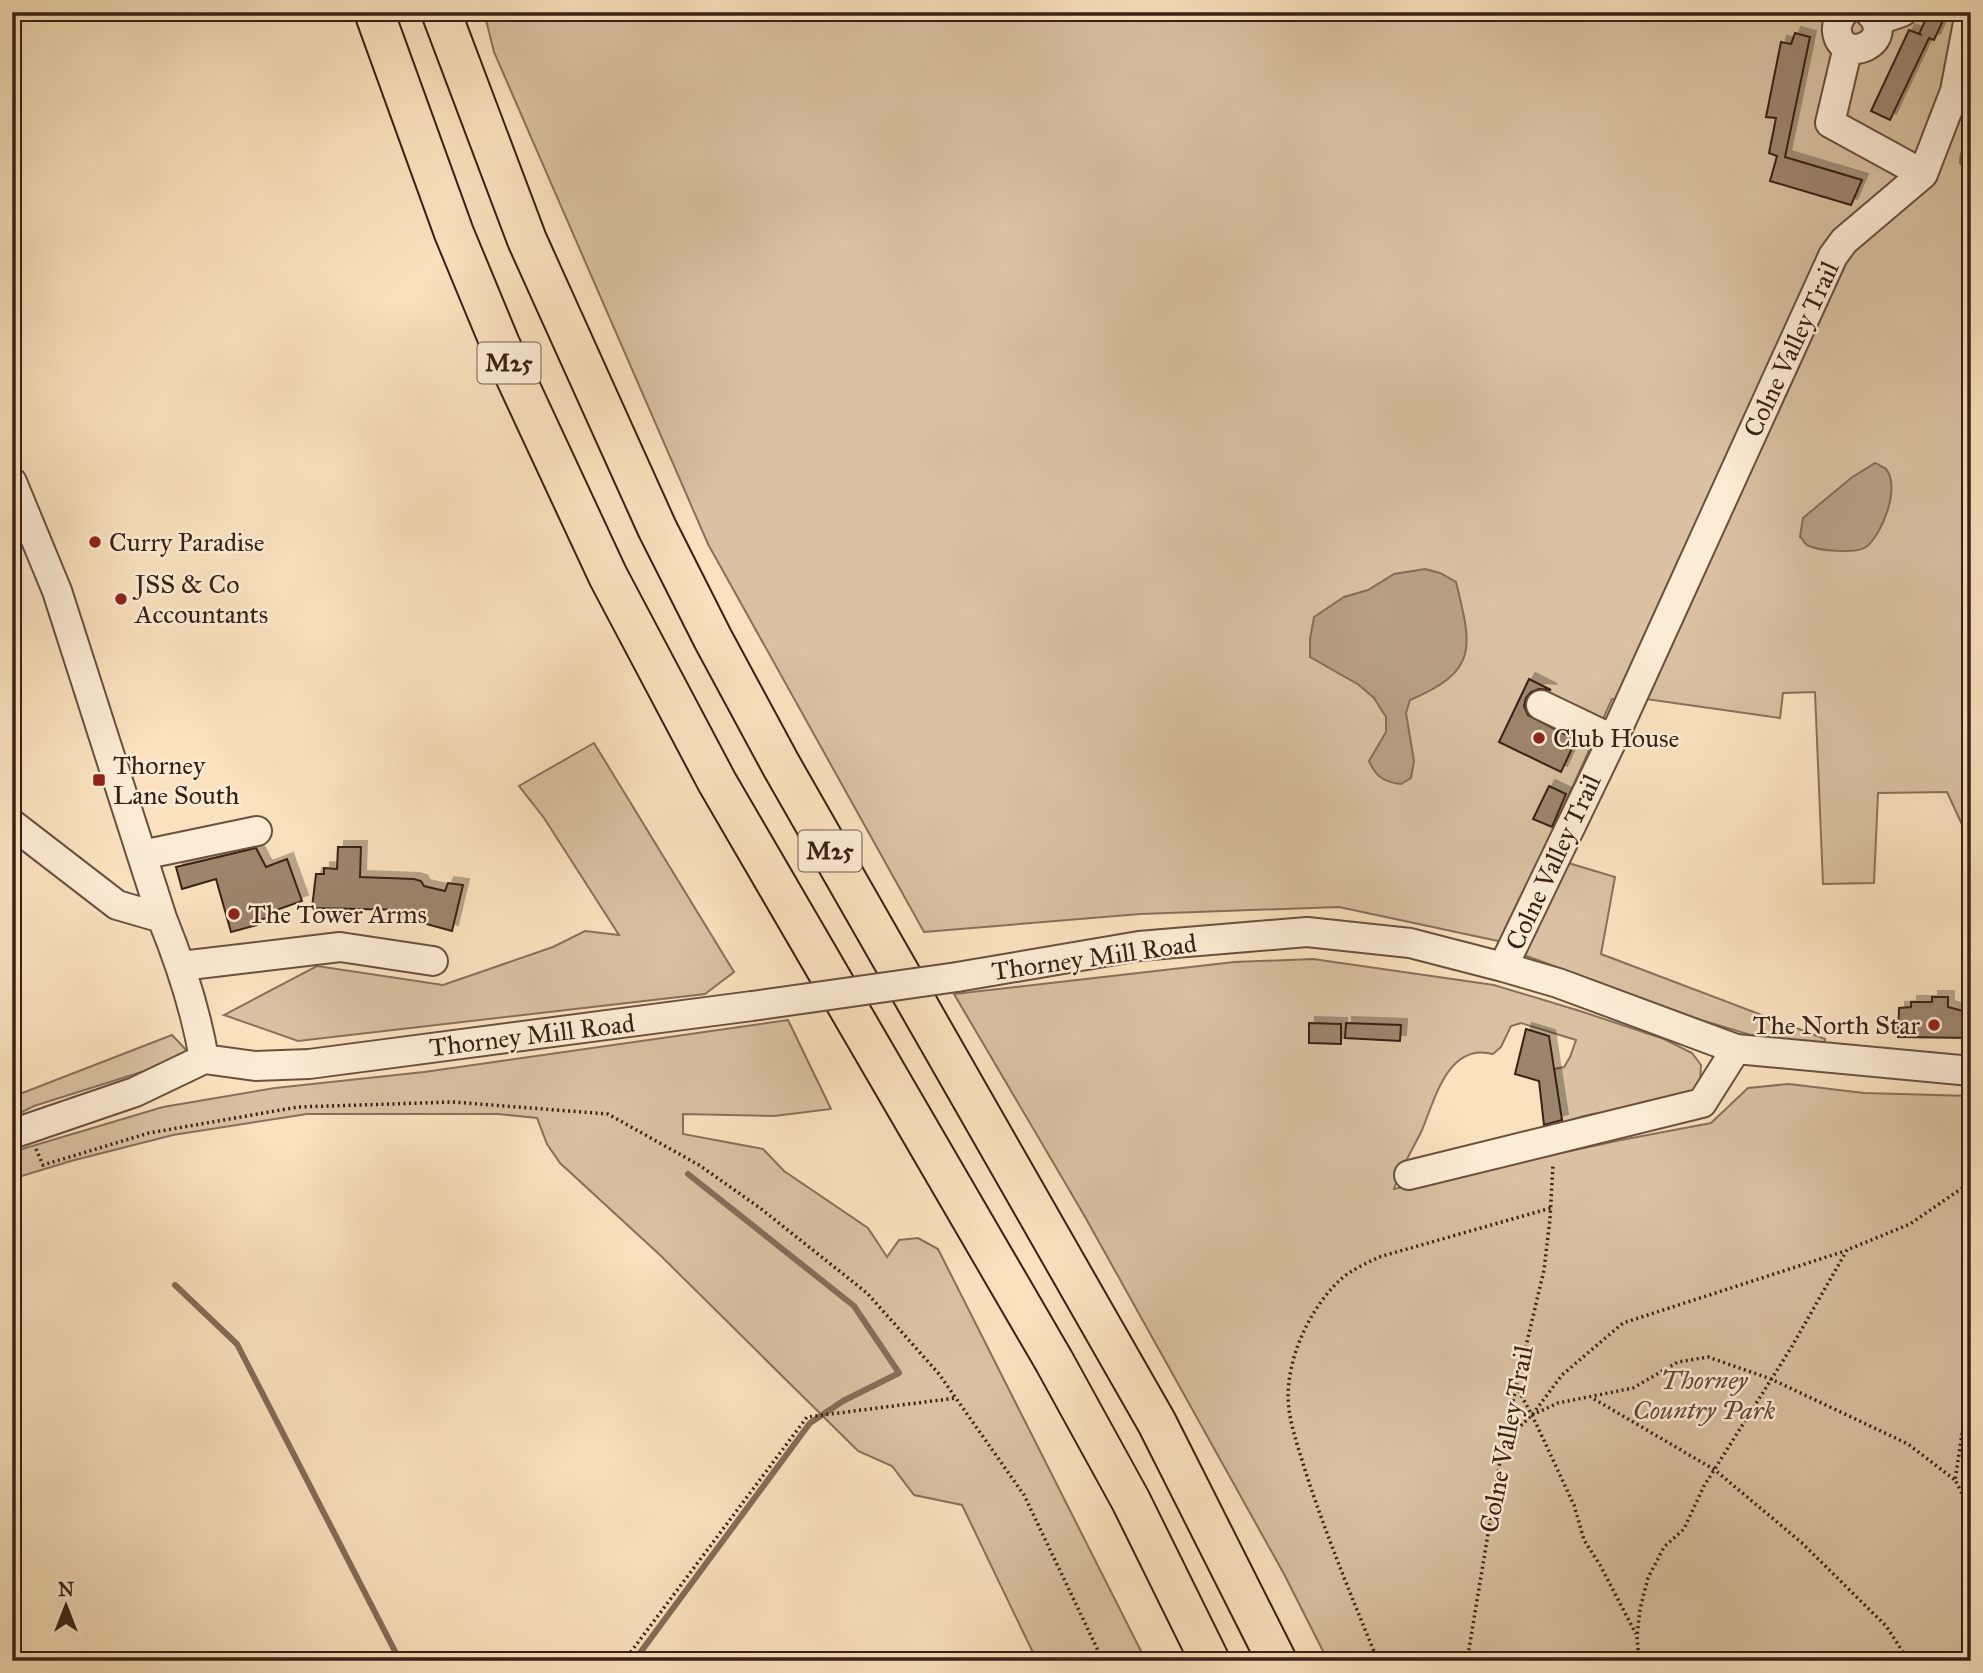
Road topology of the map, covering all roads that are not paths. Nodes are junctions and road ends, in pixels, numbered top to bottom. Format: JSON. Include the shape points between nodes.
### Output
{"nodes":[{"id":1,"x":374,"y":12,"type":"edge"},
{"id":2,"x":441,"y":12,"type":"edge"},
{"id":3,"x":1844,"y":12,"type":"edge"},
{"id":4,"x":1883,"y":15,"type":"edge"},
{"id":5,"x":1969,"y":27,"type":"edge"},
{"id":6,"x":1848,"y":47,"type":"junction"},
{"id":7,"x":1923,"y":174,"type":"junction"},
{"id":8,"x":12,"y":482,"type":"edge"},
{"id":9,"x":1541,"y":705,"type":"dead end"},
{"id":10,"x":1612,"y":739,"type":"junction"},
{"id":11,"x":12,"y":824,"type":"edge"},
{"id":12,"x":257,"y":831,"type":"dead end"},
{"id":13,"x":142,"y":855,"type":"junction"},
{"id":14,"x":162,"y":918,"type":"junction"},
{"id":15,"x":433,"y":961,"type":"dead end"},
{"id":16,"x":1505,"y":963,"type":"junction"},
{"id":17,"x":181,"y":966,"type":"junction"},
{"id":18,"x":1736,"y":1049,"type":"junction"},
{"id":19,"x":204,"y":1059,"type":"junction"},
{"id":20,"x":1969,"y":1071,"type":"edge"},
{"id":21,"x":20,"y":1131,"type":"edge"},
{"id":22,"x":1409,"y":1175,"type":"dead end"},
{"id":23,"x":1210,"y":1661,"type":"edge"},
{"id":24,"x":1276,"y":1661,"type":"edge"}],
"edges":[{"from":1,"to":23,"type":"highway","number":"M25","via":[[454,233],[511,369],[608,576],[717,782],[1060,1372]]},
{"from":2,"to":24,"type":"highway","number":"M25","via":[[527,240],[651,516],[707,627],[1157,1423]]},
{"from":3,"to":6,"type":"street","via":[[1836,30]]},
{"from":4,"to":6,"type":"street","via":[[1868,46]]},
{"from":5,"to":7,"type":"street","name":"Colne Valley Trail","via":[[1955,91]]},
{"from":6,"to":7,"type":"street","via":[[1830,123]]},
{"from":7,"to":10,"type":"street","name":"Colne Valley Trail","via":[[1844,241],[1833,256]]},
{"from":8,"to":13,"type":"street","via":[[57,591]]},
{"from":9,"to":10,"type":"street"},
{"from":10,"to":16,"type":"street","name":"Colne Valley Trail"},
{"from":11,"to":14,"type":"street","via":[[117,905]]},
{"from":12,"to":13,"type":"street"},
{"from":13,"to":14,"type":"street"},
{"from":14,"to":17,"type":"street"},
{"from":15,"to":17,"type":"street","via":[[340,947]]},
{"from":16,"to":18,"type":"street","name":"Thorney Mill Road"},
{"from":16,"to":19,"type":"street","name":"Thorney Mill Road","bridge":true,"via":[[1409,943],[1307,932],[1139,946],[957,977],[309,1064],[255,1066]]},
{"from":17,"to":19,"type":"street"},
{"from":18,"to":20,"type":"street","name":"Thorney Mill Road"},
{"from":18,"to":22,"type":"street","via":[[1702,1103]]},
{"from":19,"to":21,"type":"street","via":[[135,1092]]}]}
